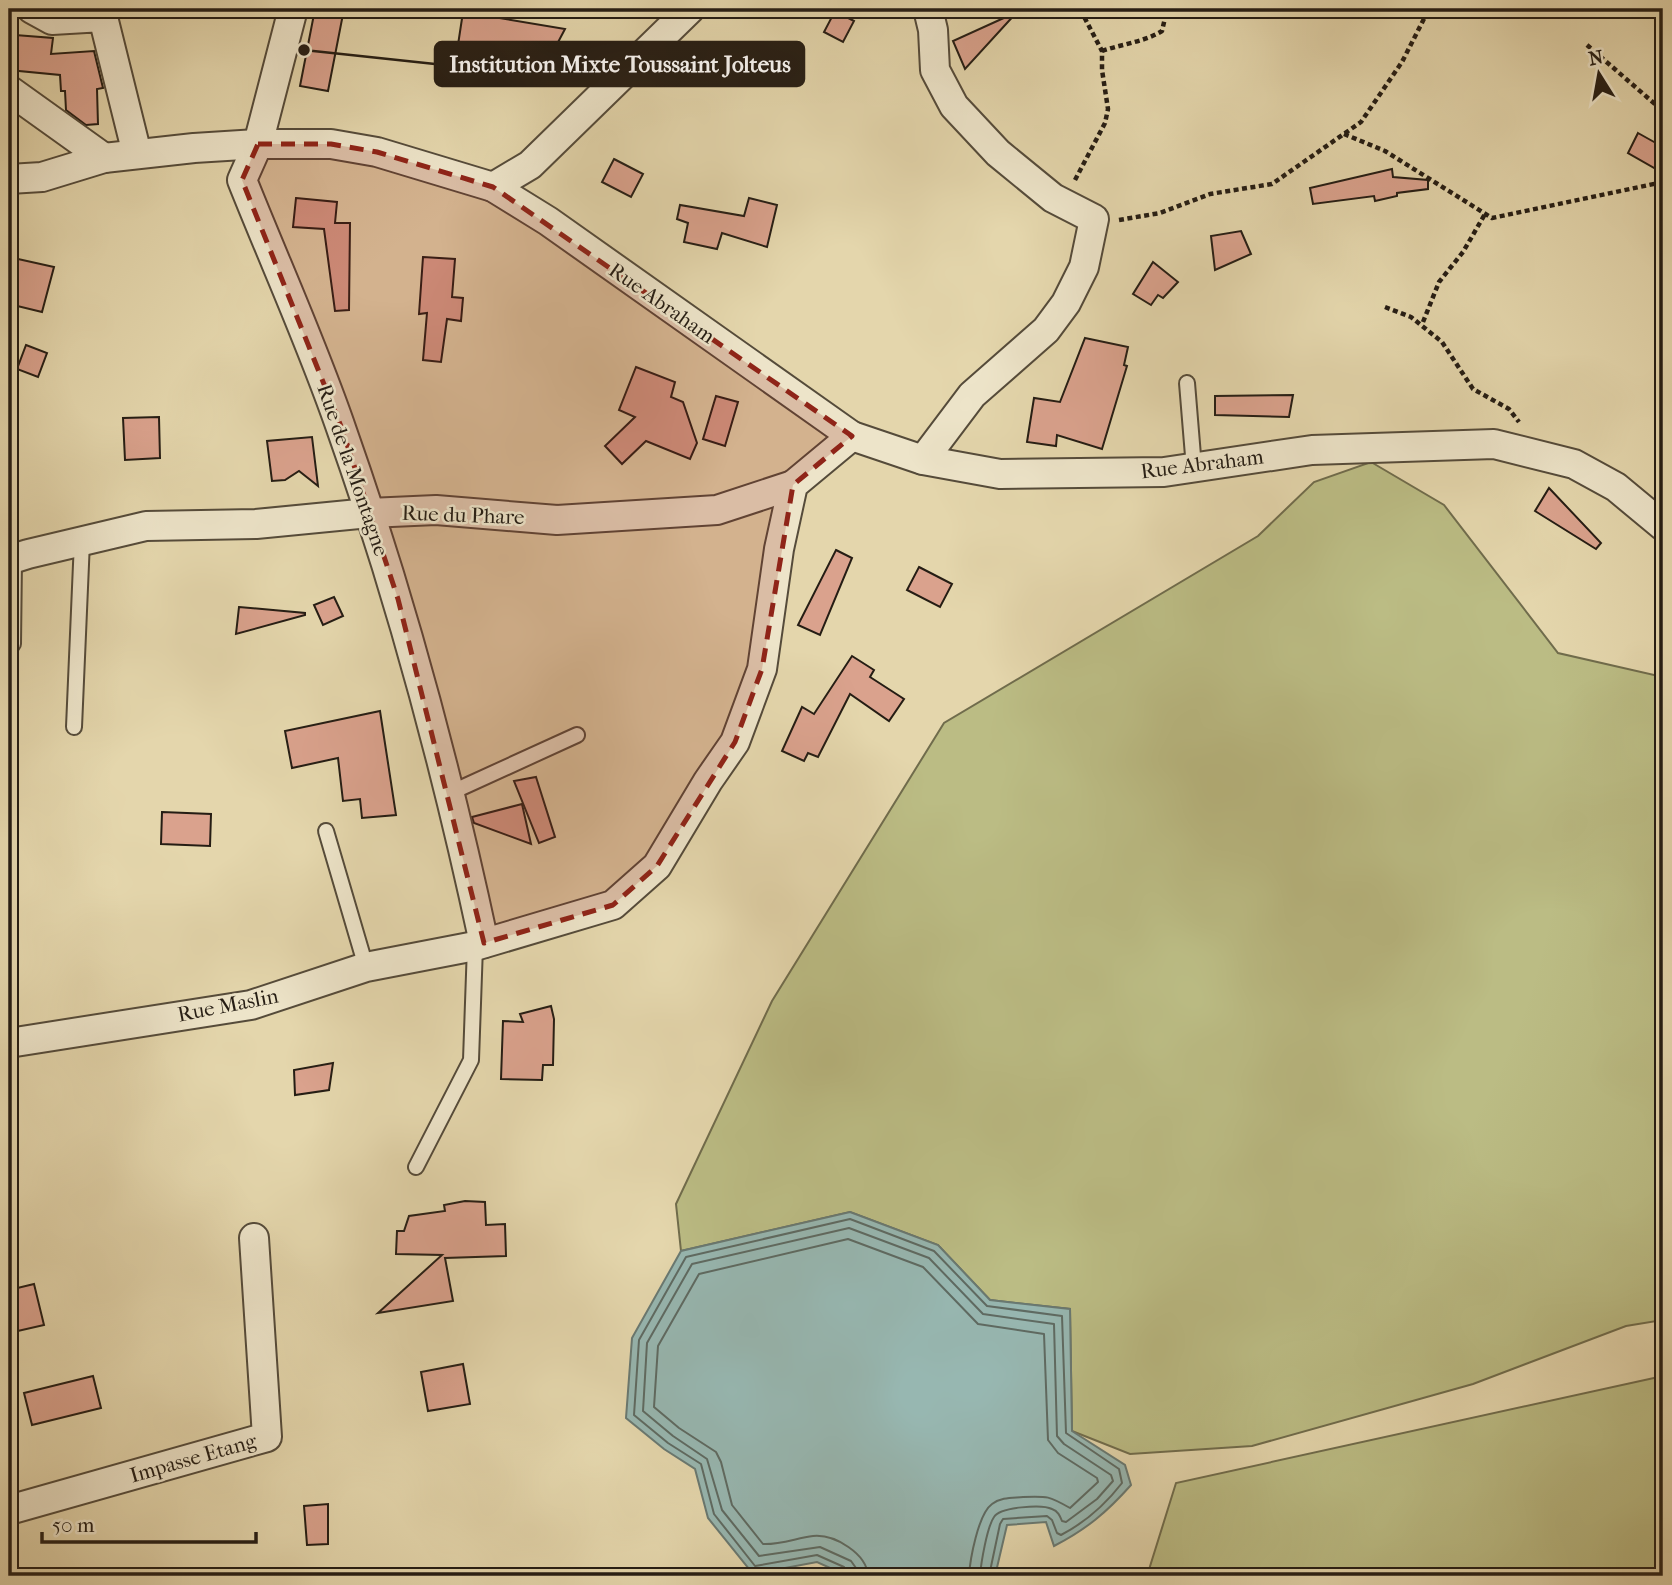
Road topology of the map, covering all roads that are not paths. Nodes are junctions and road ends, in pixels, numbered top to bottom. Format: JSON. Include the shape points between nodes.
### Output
{"nodes":[{"id":1,"x":32,"y":9,"type":"edge"},
{"id":2,"x":293,"y":9,"type":"edge"},
{"id":3,"x":690,"y":9,"type":"edge"},
{"id":4,"x":928,"y":9,"type":"edge"},
{"id":5,"x":9,"y":90,"type":"edge"},
{"id":6,"x":258,"y":144,"type":"junction"},
{"id":7,"x":137,"y":154,"type":"junction"},
{"id":8,"x":104,"y":158,"type":"junction"},
{"id":9,"x":9,"y":179,"type":"edge"},
{"id":10,"x":493,"y":187,"type":"junction"},
{"id":11,"x":1187,"y":383,"type":"dead end"},
{"id":12,"x":852,"y":436,"type":"junction"},
{"id":13,"x":922,"y":460,"type":"junction"},
{"id":14,"x":1194,"y":468,"type":"junction"},
{"id":15,"x":793,"y":485,"type":"junction"},
{"id":16,"x":369,"y":513,"type":"junction"},
{"id":17,"x":1663,"y":526,"type":"edge"},
{"id":18,"x":82,"y":541,"type":"junction"},
{"id":19,"x":12,"y":560,"type":"edge"},
{"id":20,"x":13,"y":645,"type":"dead end"},
{"id":21,"x":74,"y":727,"type":"dead end"},
{"id":22,"x":577,"y":735,"type":"dead end"},
{"id":23,"x":450,"y":793,"type":"junction"},
{"id":24,"x":326,"y":831,"type":"dead end"},
{"id":25,"x":480,"y":945,"type":"junction"},
{"id":26,"x":366,"y":967,"type":"junction"},
{"id":27,"x":9,"y":1043,"type":"edge"},
{"id":28,"x":416,"y":1167,"type":"dead end"},
{"id":29,"x":254,"y":1238,"type":"dead end"},
{"id":30,"x":9,"y":1510,"type":"edge"},
{"id":31,"x":9,"y":1564,"type":"edge"},
{"id":32,"x":10,"y":1576,"type":"edge"}],
"edges":[{"from":1,"to":7,"type":"street","via":[[52,20],[103,17]]},
{"from":2,"to":6,"type":"street","name":"Rue de la Montagne"},
{"from":3,"to":10,"type":"street","via":[[530,166]]},
{"from":4,"to":13,"type":"street","via":[[935,71],[954,106],[998,153],[1053,198],[1094,219],[1084,267],[1066,303],[1046,330],[972,395]]},
{"from":5,"to":8,"type":"street"},
{"from":6,"to":7,"type":"street","name":"Rue Abraham"},
{"from":6,"to":10,"type":"street","name":"Rue Abraham","via":[[331,144],[377,152]]},
{"from":6,"to":16,"type":"street","name":"Rue de la Montagne","via":[[242,180],[342,429]]},
{"from":7,"to":8,"type":"street","name":"Rue Abraham"},
{"from":8,"to":9,"type":"street","name":"Rue Abraham","via":[[42,177]]},
{"from":10,"to":12,"type":"street","name":"Rue Abraham"},
{"from":11,"to":14,"type":"lane"},
{"from":12,"to":13,"type":"street","name":"Rue Abraham"},
{"from":12,"to":15,"type":"street"},
{"from":13,"to":14,"type":"street","name":"Rue Abraham","via":[[1000,474]]},
{"from":14,"to":17,"type":"street","name":"Rue Abraham","via":[[1312,450],[1494,444],[1574,464],[1616,487]]},
{"from":15,"to":16,"type":"street","name":"Rue du Phare","via":[[717,510],[557,520],[436,510]]},
{"from":15,"to":25,"type":"street","name":"Rue Maslin","via":[[762,669],[735,742],[657,866],[613,905]]},
{"from":16,"to":18,"type":"street","name":"Rue du Phare","via":[[256,524],[146,526]]},
{"from":16,"to":23,"type":"street","name":"Rue de la Montagne","via":[[398,599]]},
{"from":18,"to":19,"type":"street","name":"Rue du Phare"},
{"from":18,"to":21,"type":"lane"},
{"from":19,"to":20,"type":"lane"},
{"from":22,"to":23,"type":"lane"},
{"from":23,"to":25,"type":"street","name":"Rue de la Montagne"},
{"from":24,"to":26,"type":"lane"},
{"from":25,"to":26,"type":"street","name":"Rue Maslin"},
{"from":25,"to":28,"type":"lane","via":[[471,1060]]},
{"from":26,"to":27,"type":"street","name":"Rue Maslin","via":[[251,1005]]},
{"from":29,"to":30,"type":"street","name":"Impasse Etang","via":[[267,1437]]},
{"from":31,"to":32,"type":"lane"}]}
